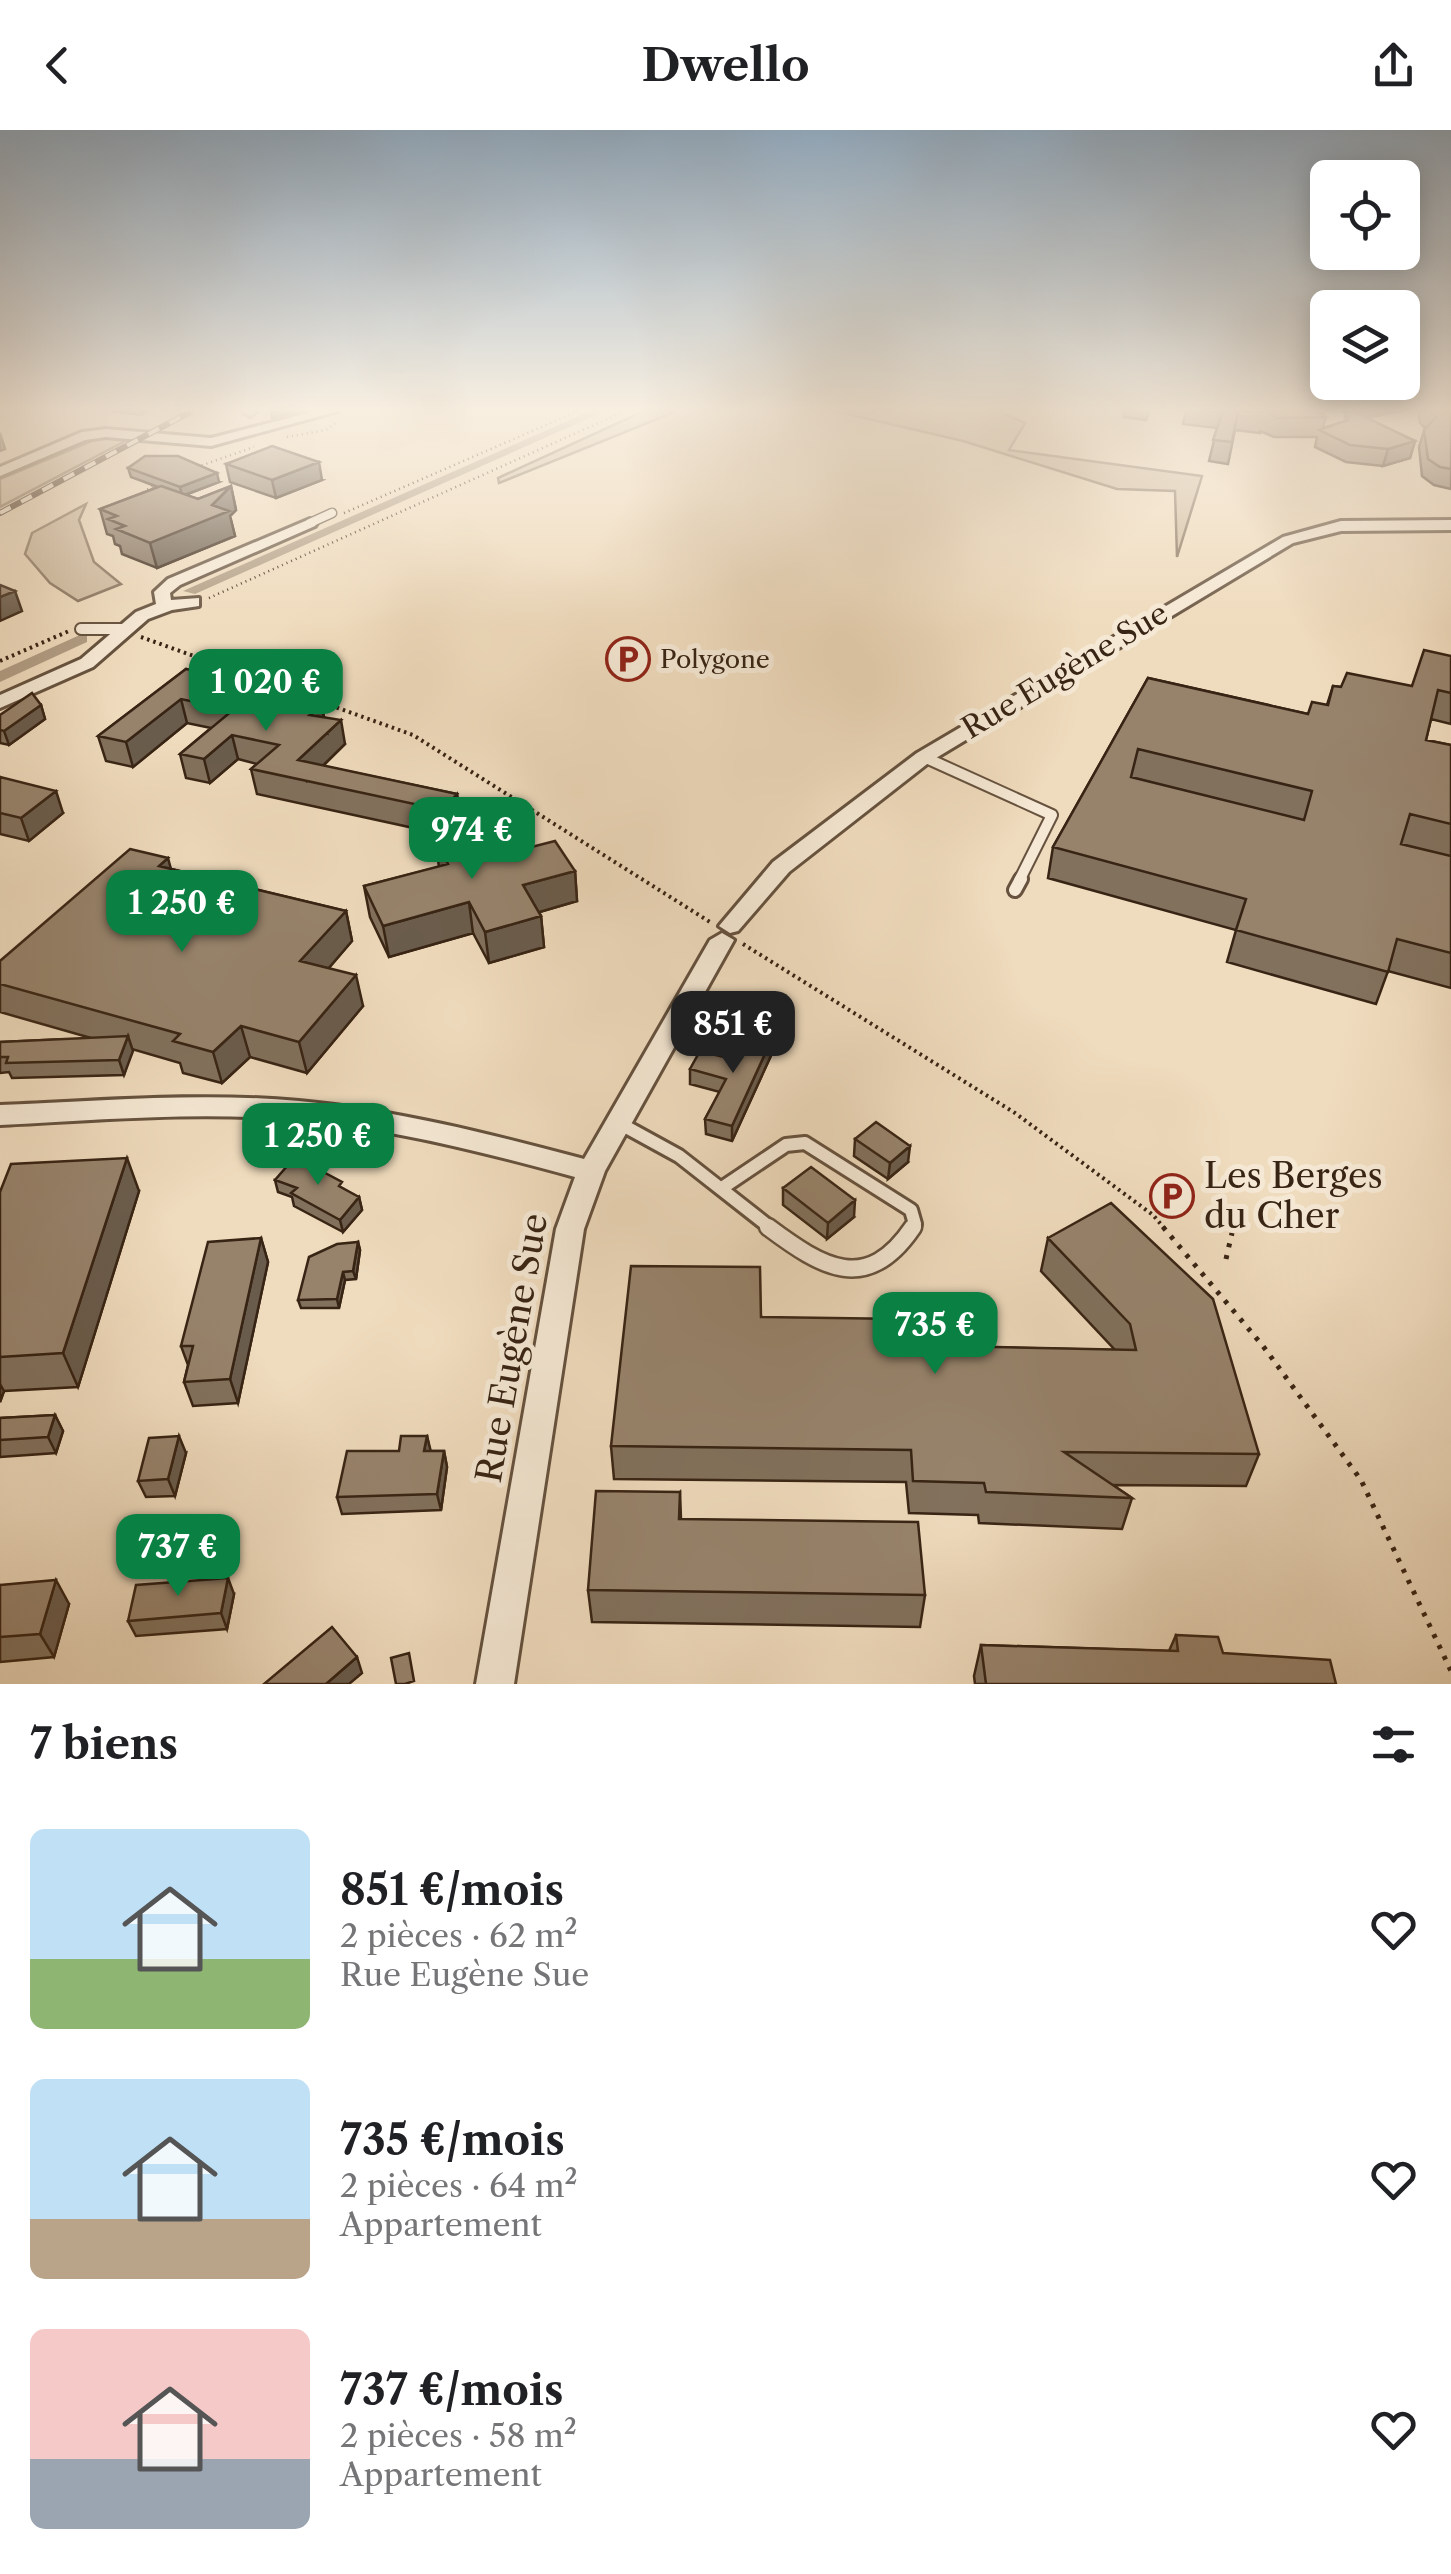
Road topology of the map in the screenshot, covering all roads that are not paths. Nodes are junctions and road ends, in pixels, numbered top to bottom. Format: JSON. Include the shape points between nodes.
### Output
{"nodes":[{"id":1,"x":332,"y":513,"type":"dead end"},
{"id":2,"x":310,"y":523,"type":"joint"},
{"id":3,"x":1451,"y":526,"type":"edge"},
{"id":4,"x":193,"y":602,"type":"dead end"},
{"id":5,"x":164,"y":605,"type":"junction"},
{"id":6,"x":81,"y":629,"type":"road end"},
{"id":7,"x":121,"y":629,"type":"junction"},
{"id":8,"x":0,"y":702,"type":"edge"},
{"id":9,"x":924,"y":756,"type":"junction"},
{"id":10,"x":1015,"y":890,"type":"dead end"},
{"id":11,"x":0,"y":1115,"type":"edge"},
{"id":12,"x":617,"y":1122,"type":"junction"},
{"id":13,"x":591,"y":1171,"type":"junction"},
{"id":14,"x":722,"y":1188,"type":"junction"},
{"id":15,"x":494,"y":1684,"type":"edge"}],
"edges":[{"from":1,"to":2,"type":"lane"},
{"from":2,"to":5,"type":"street","via":[[174,582],[162,592]]},
{"from":3,"to":9,"type":"street","name":"Rue Eugène Sue","via":[[1341,526],[1288,540]]},
{"from":4,"to":5,"type":"street"},
{"from":5,"to":7,"type":"street"},
{"from":6,"to":7,"type":"lane"},
{"from":7,"to":8,"type":"street","via":[[83,666]]},
{"from":9,"to":10,"type":"lane","via":[[1052,815]]},
{"from":9,"to":12,"type":"street","name":"Rue Eugène Sue","via":[[781,867],[726,933]]},
{"from":11,"to":13,"type":"street","via":[[228,1108],[334,1114]]},
{"from":12,"to":13,"type":"street","name":"Rue Eugène Sue"},
{"from":12,"to":14,"type":"lane","via":[[660,1142]]},
{"from":13,"to":15,"type":"street","name":"Rue Eugène Sue","via":[[564,1258]]},
{"from":14,"to":14,"type":"lane","via":[[823,1264],[852,1271],[871,1269],[916,1224],[912,1210],[805,1144],[786,1145]]}]}
